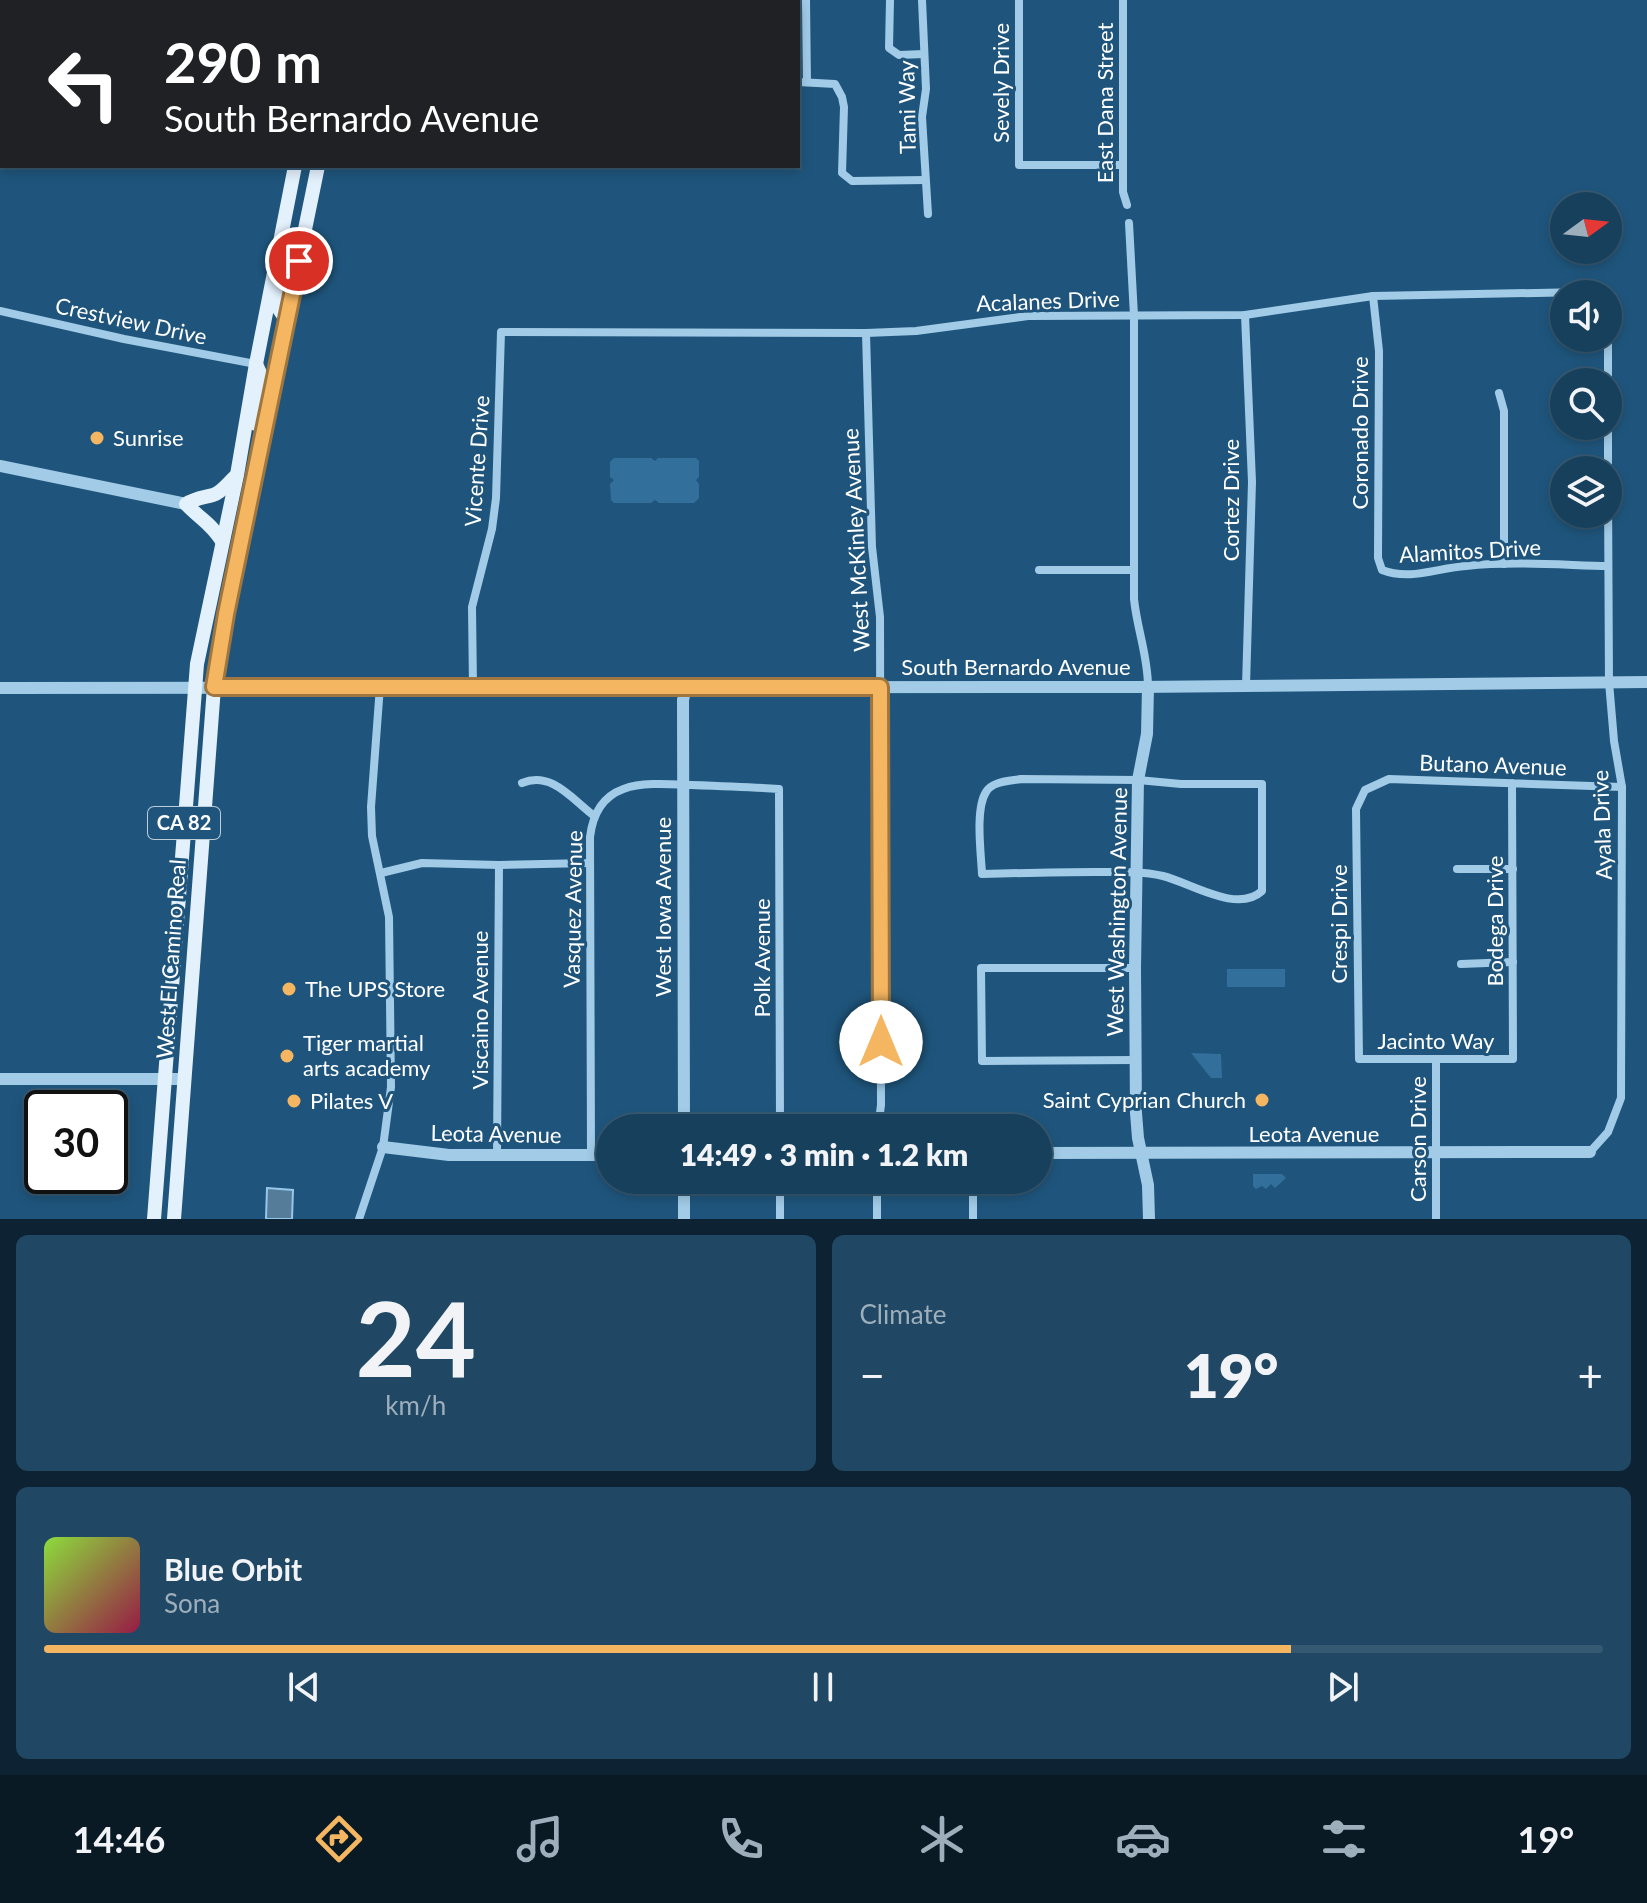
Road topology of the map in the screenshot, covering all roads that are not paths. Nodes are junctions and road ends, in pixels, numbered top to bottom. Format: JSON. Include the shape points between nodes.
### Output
{"nodes":[{"id":1,"x":806,"y":0,"type":"edge"},
{"id":2,"x":890,"y":0,"type":"edge"},
{"id":3,"x":922,"y":0,"type":"edge"},
{"id":4,"x":1019,"y":0,"type":"edge"},
{"id":5,"x":1123,"y":0,"type":"edge"},
{"id":6,"x":924,"y":54,"type":"junction"},
{"id":7,"x":802,"y":82,"type":"edge"},
{"id":8,"x":1123,"y":165,"type":"junction"},
{"id":9,"x":295,"y":168,"type":"edge"},
{"id":10,"x":318,"y":168,"type":"edge"},
{"id":11,"x":925,"y":180,"type":"junction"},
{"id":12,"x":1127,"y":205,"type":"dead end"},
{"id":13,"x":928,"y":214,"type":"dead end"},
{"id":14,"x":1129,"y":223,"type":"dead end"},
{"id":15,"x":280,"y":253,"type":"junction"},
{"id":16,"x":1550,"y":293,"type":"edge"},
{"id":17,"x":1373,"y":296,"type":"junction"},
{"id":18,"x":0,"y":311,"type":"edge"},
{"id":19,"x":1245,"y":315,"type":"junction"},
{"id":20,"x":1134,"y":316,"type":"junction"},
{"id":21,"x":287,"y":321,"type":"junction"},
{"id":22,"x":501,"y":332,"type":"joint"},
{"id":23,"x":866,"y":333,"type":"junction"},
{"id":24,"x":256,"y":364,"type":"junction"},
{"id":25,"x":1499,"y":393,"type":"dead end"},
{"id":26,"x":0,"y":466,"type":"edge"},
{"id":27,"x":237,"y":475,"type":"junction"},
{"id":28,"x":254,"y":480,"type":"junction"},
{"id":29,"x":186,"y":504,"type":"junction"},
{"id":30,"x":1608,"y":528,"type":"edge"},
{"id":31,"x":222,"y":541,"type":"junction"},
{"id":32,"x":1504,"y":564,"type":"junction"},
{"id":33,"x":1608,"y":566,"type":"junction"},
{"id":34,"x":1039,"y":570,"type":"dead end"},
{"id":35,"x":1133,"y":570,"type":"junction"},
{"id":36,"x":1382,"y":570,"type":"joint"},
{"id":37,"x":1609,"y":682,"type":"junction"},
{"id":38,"x":1647,"y":682,"type":"edge"},
{"id":39,"x":380,"y":686,"type":"junction"},
{"id":40,"x":1246,"y":686,"type":"junction"},
{"id":41,"x":194,"y":687,"type":"junction"},
{"id":42,"x":214,"y":687,"type":"junction"},
{"id":43,"x":473,"y":687,"type":"junction"},
{"id":44,"x":686,"y":687,"type":"junction"},
{"id":45,"x":880,"y":687,"type":"junction"},
{"id":46,"x":1148,"y":687,"type":"junction"},
{"id":47,"x":0,"y":688,"type":"edge"},
{"id":48,"x":1138,"y":780,"type":"junction"},
{"id":49,"x":522,"y":783,"type":"dead end"},
{"id":50,"x":1512,"y":783,"type":"junction"},
{"id":51,"x":683,"y":785,"type":"junction"},
{"id":52,"x":1622,"y":787,"type":"junction"},
{"id":53,"x":779,"y":789,"type":"joint"},
{"id":54,"x":1365,"y":790,"type":"joint"},
{"id":55,"x":593,"y":815,"type":"junction"},
{"id":56,"x":589,"y":863,"type":"junction"},
{"id":57,"x":499,"y":865,"type":"junction"},
{"id":58,"x":1457,"y":869,"type":"dead end"},
{"id":59,"x":1513,"y":869,"type":"junction"},
{"id":60,"x":1136,"y":872,"type":"junction"},
{"id":61,"x":381,"y":873,"type":"junction"},
{"id":62,"x":1513,"y":962,"type":"junction"},
{"id":63,"x":1461,"y":964,"type":"dead end"},
{"id":64,"x":1135,"y":968,"type":"junction"},
{"id":65,"x":1359,"y":1059,"type":"joint"},
{"id":66,"x":1436,"y":1059,"type":"junction"},
{"id":67,"x":1513,"y":1059,"type":"joint"},
{"id":68,"x":1136,"y":1060,"type":"junction"},
{"id":69,"x":0,"y":1079,"type":"edge"},
{"id":70,"x":184,"y":1079,"type":"junction"},
{"id":71,"x":164,"y":1080,"type":"junction"},
{"id":72,"x":684,"y":1114,"type":"edge"},
{"id":73,"x":780,"y":1114,"type":"edge"},
{"id":74,"x":880,"y":1114,"type":"edge"},
{"id":75,"x":383,"y":1147,"type":"junction"},
{"id":76,"x":1142,"y":1152,"type":"junction"},
{"id":77,"x":1590,"y":1152,"type":"joint"},
{"id":78,"x":1052,"y":1153,"type":"edge"},
{"id":79,"x":1436,"y":1154,"type":"junction"},
{"id":80,"x":497,"y":1155,"type":"junction"},
{"id":81,"x":591,"y":1155,"type":"junction"},
{"id":82,"x":596,"y":1155,"type":"edge"},
{"id":83,"x":684,"y":1194,"type":"edge"},
{"id":84,"x":780,"y":1194,"type":"edge"},
{"id":85,"x":877,"y":1194,"type":"edge"},
{"id":86,"x":973,"y":1194,"type":"edge"},
{"id":87,"x":154,"y":1219,"type":"edge"},
{"id":88,"x":174,"y":1219,"type":"edge"},
{"id":89,"x":359,"y":1219,"type":"edge"},
{"id":90,"x":684,"y":1219,"type":"edge"},
{"id":91,"x":780,"y":1219,"type":"edge"},
{"id":92,"x":877,"y":1219,"type":"edge"},
{"id":93,"x":973,"y":1219,"type":"edge"},
{"id":94,"x":1149,"y":1219,"type":"edge"},
{"id":95,"x":1436,"y":1219,"type":"edge"}],
"edges":[{"from":1,"to":7,"type":"street"},
{"from":2,"to":6,"type":"street","via":[[889,48],[899,55]]},
{"from":3,"to":6,"type":"street","name":"Tami Way"},
{"from":4,"to":8,"type":"street","name":"Sevely Drive","via":[[1019,165]]},
{"from":5,"to":8,"type":"street","name":"East Dana Street"},
{"from":6,"to":11,"type":"street","name":"Tami Way"},
{"from":7,"to":11,"type":"street","via":[[835,84],[842,97],[846,177]]},
{"from":8,"to":12,"type":"street","name":"East Dana Street"},
{"from":9,"to":15,"type":"main road","number":"CA 82"},
{"from":10,"to":21,"type":"main road","name":"West El Camino Real","number":"CA 82"},
{"from":11,"to":13,"type":"street","name":"Tami Way"},
{"from":14,"to":20,"type":"street","name":"West Washington Avenue"},
{"from":15,"to":21,"type":"main road","via":[[286,265],[279,309]]},
{"from":15,"to":24,"type":"main road","number":"CA 82"},
{"from":16,"to":17,"type":"street","name":"Acalanes Drive"},
{"from":17,"to":19,"type":"street","name":"Acalanes Drive"},
{"from":17,"to":36,"type":"street","name":"Coronado Drive","via":[[1379,351]]},
{"from":18,"to":24,"type":"street","name":"Crestview Drive"},
{"from":19,"to":20,"type":"street","name":"Acalanes Drive"},
{"from":19,"to":40,"type":"street","name":"Cortez Drive","via":[[1252,482]]},
{"from":20,"to":23,"type":"street","name":"Acalanes Drive","via":[[1028,316]]},
{"from":20,"to":35,"type":"street","name":"West Washington Avenue"},
{"from":21,"to":28,"type":"main road","name":"West El Camino Real","number":"CA 82"},
{"from":22,"to":23,"type":"street","name":"Acalanes Drive"},
{"from":22,"to":43,"type":"street","name":"Vicente Drive","via":[[496,498],[472,607]]},
{"from":23,"to":45,"type":"street","name":"West McKinley Avenue"},
{"from":24,"to":27,"type":"main road","name":"West El Camino Real","number":"CA 82"},
{"from":24,"to":28,"type":"main road","via":[[264,382],[252,446]]},
{"from":25,"to":32,"type":"street","via":[[1504,411]]},
{"from":26,"to":29,"type":"street"},
{"from":27,"to":29,"type":"main road","via":[[212,496]]},
{"from":27,"to":31,"type":"main road","name":"West El Camino Real","number":"CA 82"},
{"from":28,"to":42,"type":"main road","name":"West El Camino Real","number":"CA 82"},
{"from":29,"to":31,"type":"main road"},
{"from":30,"to":33,"type":"street","name":"Ayala Drive"},
{"from":31,"to":41,"type":"main road","name":"West El Camino Real","number":"CA 82"},
{"from":32,"to":33,"type":"street","name":"Alamitos Drive"},
{"from":32,"to":36,"type":"street","name":"Alamitos Drive","via":[[1415,575]]},
{"from":33,"to":37,"type":"street","name":"Ayala Drive"},
{"from":34,"to":35,"type":"street"},
{"from":35,"to":46,"type":"street","name":"West Washington Avenue"},
{"from":37,"to":38,"type":"street","name":"South Bernardo Avenue"},
{"from":37,"to":40,"type":"street","name":"South Bernardo Avenue"},
{"from":37,"to":52,"type":"street","name":"Ayala Drive"},
{"from":39,"to":42,"type":"street","name":"South Bernardo Avenue"},
{"from":39,"to":43,"type":"street","name":"South Bernardo Avenue"},
{"from":39,"to":61,"type":"street","via":[[371,807]]},
{"from":40,"to":46,"type":"street","name":"South Bernardo Avenue"},
{"from":41,"to":42,"type":"street","name":"South Bernardo Avenue"},
{"from":41,"to":47,"type":"street","name":"South Bernardo Avenue"},
{"from":41,"to":71,"type":"main road","name":"West El Camino Real","number":"CA 82"},
{"from":42,"to":70,"type":"main road","name":"West El Camino Real","number":"CA 82"},
{"from":43,"to":44,"type":"street","name":"South Bernardo Avenue"},
{"from":44,"to":45,"type":"street","name":"South Bernardo Avenue"},
{"from":44,"to":51,"type":"street","name":"West Iowa Avenue"},
{"from":45,"to":46,"type":"street","name":"South Bernardo Avenue"},
{"from":45,"to":74,"type":"street","name":"West McKinley Avenue"},
{"from":46,"to":48,"type":"street","name":"West Washington Avenue","via":[[1147,734]]},
{"from":48,"to":60,"type":"street","name":"West Washington Avenue"},
{"from":48,"to":60,"type":"street","via":[[1262,784],[1262,891],[1244,900]]},
{"from":48,"to":60,"type":"street","via":[[1021,779],[993,785],[986,791],[981,816],[982,874]]},
{"from":49,"to":55,"type":"street","via":[[533,778],[551,782]]},
{"from":50,"to":52,"type":"street","name":"Butano Avenue"},
{"from":50,"to":54,"type":"street","name":"Butano Avenue","via":[[1389,779]]},
{"from":50,"to":59,"type":"street","name":"Bodega Drive"},
{"from":51,"to":53,"type":"street","name":"Vasquez Avenue"},
{"from":51,"to":55,"type":"street","name":"Vasquez Avenue","via":[[631,785],[614,793]]},
{"from":51,"to":72,"type":"street","name":"West Iowa Avenue"},
{"from":52,"to":77,"type":"street","name":"Ayala Drive","via":[[1621,1098],[1608,1132]]},
{"from":53,"to":73,"type":"street","name":"Polk Avenue"},
{"from":54,"to":65,"type":"street","name":"Crespi Drive","via":[[1356,809]]},
{"from":55,"to":56,"type":"street","name":"Vasquez Avenue"},
{"from":56,"to":57,"type":"street"},
{"from":56,"to":81,"type":"street","name":"Vasquez Avenue"},
{"from":57,"to":61,"type":"street","via":[[422,863]]},
{"from":57,"to":80,"type":"street","name":"Viscaino Avenue"},
{"from":58,"to":59,"type":"street"},
{"from":59,"to":62,"type":"street","name":"Bodega Drive"},
{"from":60,"to":64,"type":"street","name":"West Washington Avenue"},
{"from":61,"to":75,"type":"street","via":[[389,917],[391,1024]]},
{"from":62,"to":63,"type":"street"},
{"from":62,"to":67,"type":"street","name":"Bodega Drive"},
{"from":64,"to":68,"type":"street","name":"West Washington Avenue"},
{"from":64,"to":68,"type":"street","via":[[981,968],[982,1061]]},
{"from":65,"to":66,"type":"street","name":"Jacinto Way"},
{"from":66,"to":67,"type":"street","name":"Jacinto Way"},
{"from":66,"to":79,"type":"street","name":"Carson Drive"},
{"from":68,"to":76,"type":"street","name":"West Washington Avenue"},
{"from":69,"to":71,"type":"street"},
{"from":70,"to":71,"type":"street"},
{"from":70,"to":88,"type":"main road","name":"West El Camino Real","number":"CA 82"},
{"from":71,"to":87,"type":"main road","name":"West El Camino Real","number":"CA 82"},
{"from":75,"to":80,"type":"street","name":"Leota Avenue"},
{"from":75,"to":89,"type":"street"},
{"from":76,"to":78,"type":"street","name":"Leota Avenue"},
{"from":76,"to":79,"type":"street","name":"Leota Avenue"},
{"from":76,"to":94,"type":"street","name":"West Washington Avenue"},
{"from":77,"to":79,"type":"street","name":"Leota Avenue"},
{"from":79,"to":95,"type":"street","name":"Carson Drive"},
{"from":80,"to":81,"type":"street","name":"Leota Avenue"},
{"from":81,"to":82,"type":"street","name":"Leota Avenue"},
{"from":83,"to":90,"type":"street"},
{"from":84,"to":91,"type":"street"},
{"from":85,"to":92,"type":"street"},
{"from":86,"to":93,"type":"street"}]}
